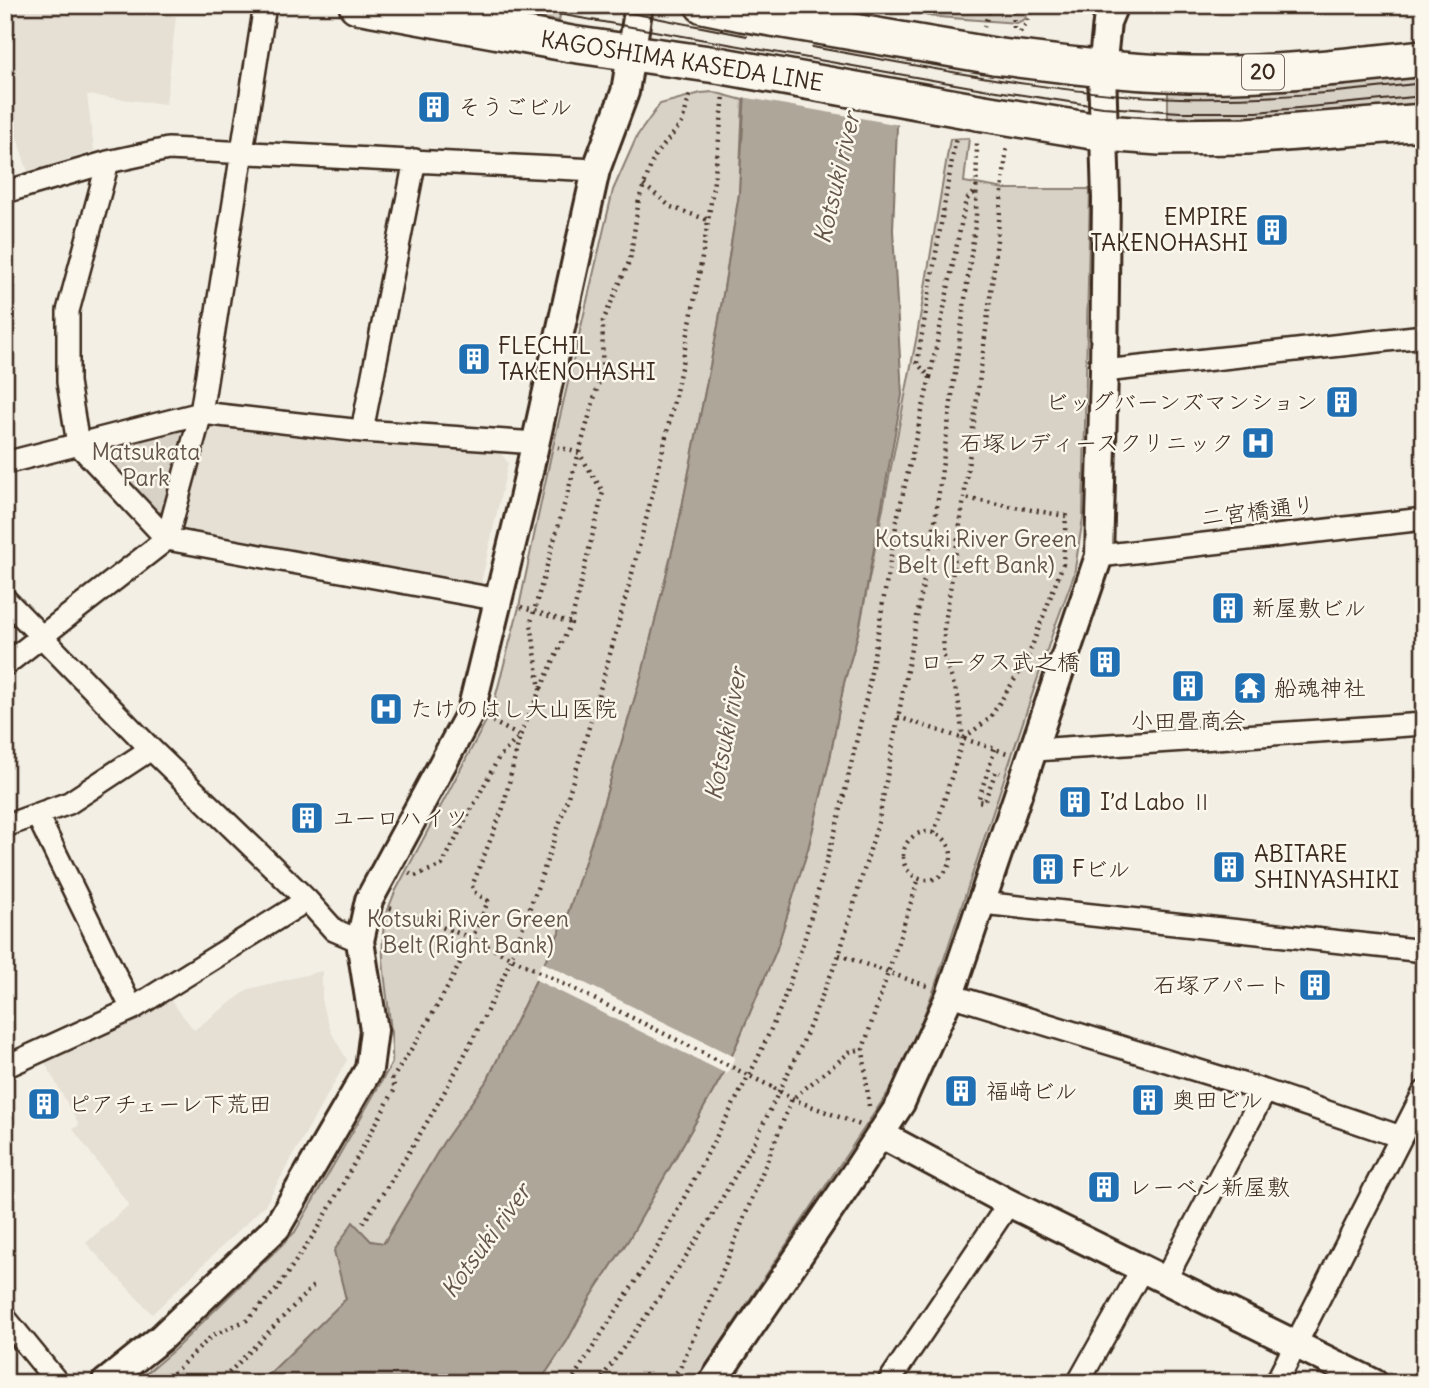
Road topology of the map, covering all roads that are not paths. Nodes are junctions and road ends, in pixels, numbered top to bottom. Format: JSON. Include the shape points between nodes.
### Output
{"nodes":[{"id":1,"x":265,"y":5,"type":"edge"},
{"id":2,"x":357,"y":5,"type":"edge"},
{"id":3,"x":639,"y":5,"type":"edge"},
{"id":4,"x":702,"y":5,"type":"edge"},
{"id":5,"x":1114,"y":5,"type":"edge"},
{"id":6,"x":631,"y":54,"type":"junction"},
{"id":7,"x":1424,"y":58,"type":"edge"},
{"id":8,"x":1102,"y":70,"type":"junction"},
{"id":9,"x":1424,"y":122,"type":"edge"},
{"id":10,"x":1104,"y":133,"type":"junction"},
{"id":11,"x":242,"y":152,"type":"junction"},
{"id":12,"x":415,"y":160,"type":"junction"},
{"id":13,"x":108,"y":162,"type":"junction"},
{"id":14,"x":596,"y":170,"type":"junction"},
{"id":15,"x":5,"y":192,"type":"edge"},
{"id":16,"x":1424,"y":336,"type":"edge"},
{"id":17,"x":1104,"y":371,"type":"junction"},
{"id":18,"x":201,"y":412,"type":"junction"},
{"id":19,"x":362,"y":431,"type":"junction"},
{"id":20,"x":537,"y":443,"type":"junction"},
{"id":21,"x":78,"y":444,"type":"junction"},
{"id":22,"x":5,"y":463,"type":"edge"},
{"id":23,"x":1424,"y":519,"type":"edge"},
{"id":24,"x":167,"y":539,"type":"junction"},
{"id":25,"x":1099,"y":556,"type":"junction"},
{"id":26,"x":5,"y":598,"type":"edge"},
{"id":27,"x":500,"y":600,"type":"junction"},
{"id":28,"x":42,"y":636,"type":"junction"},
{"id":29,"x":5,"y":665,"type":"edge"},
{"id":30,"x":1424,"y":724,"type":"edge"},
{"id":31,"x":151,"y":749,"type":"junction"},
{"id":32,"x":1035,"y":750,"type":"junction"},
{"id":33,"x":37,"y":815,"type":"junction"},
{"id":34,"x":5,"y":826,"type":"edge"},
{"id":35,"x":307,"y":900,"type":"junction"},
{"id":36,"x":982,"y":903,"type":"junction"},
{"id":37,"x":360,"y":941,"type":"junction"},
{"id":38,"x":1424,"y":951,"type":"edge"},
{"id":39,"x":939,"y":991,"type":"junction"},
{"id":40,"x":132,"y":1009,"type":"junction"},
{"id":41,"x":5,"y":1067,"type":"edge"},
{"id":42,"x":1265,"y":1091,"type":"junction"},
{"id":43,"x":1424,"y":1092,"type":"edge"},
{"id":44,"x":880,"y":1134,"type":"junction"},
{"id":45,"x":1401,"y":1137,"type":"junction"},
{"id":46,"x":1009,"y":1203,"type":"junction"},
{"id":47,"x":1153,"y":1274,"type":"junction"},
{"id":48,"x":5,"y":1318,"type":"edge"},
{"id":49,"x":1297,"y":1345,"type":"junction"},
{"id":50,"x":58,"y":1383,"type":"edge"},
{"id":51,"x":105,"y":1383,"type":"edge"},
{"id":52,"x":712,"y":1383,"type":"edge"},
{"id":53,"x":887,"y":1383,"type":"edge"},
{"id":54,"x":1077,"y":1383,"type":"edge"},
{"id":55,"x":1276,"y":1383,"type":"edge"},
{"id":56,"x":1374,"y":1383,"type":"edge"}],
"edges":[{"from":1,"to":11,"type":"street"},
{"from":2,"to":6,"type":"main road","name":"KAGOSHIMA KASEDA LINE"},
{"from":3,"to":6,"type":"street"},
{"from":4,"to":8,"type":"main road","number":"20","bridge":true,"via":[[989,40]]},
{"from":5,"to":8,"type":"street","via":[[1107,22]]},
{"from":6,"to":10,"type":"main road","name":"KAGOSHIMA KASEDA LINE","bridge":true,"via":[[723,81],[978,123]]},
{"from":6,"to":14,"type":"street","via":[[625,92]]},
{"from":7,"to":8,"type":"main road","number":"20","via":[[1233,74]]},
{"from":8,"to":10,"type":"street"},
{"from":9,"to":10,"type":"main road","name":"KAGOSHIMA KASEDA LINE","via":[[1247,136]]},
{"from":10,"to":17,"type":"street"},
{"from":11,"to":12,"type":"street"},
{"from":11,"to":13,"type":"street","via":[[168,149]]},
{"from":11,"to":18,"type":"street"},
{"from":12,"to":14,"type":"street"},
{"from":12,"to":19,"type":"street"},
{"from":13,"to":15,"type":"street"},
{"from":13,"to":21,"type":"street","via":[[68,311],[68,382]]},
{"from":14,"to":20,"type":"street"},
{"from":16,"to":17,"type":"street"},
{"from":17,"to":25,"type":"street"},
{"from":18,"to":19,"type":"street"},
{"from":18,"to":21,"type":"street"},
{"from":18,"to":24,"type":"street"},
{"from":19,"to":20,"type":"street"},
{"from":20,"to":27,"type":"street"},
{"from":21,"to":22,"type":"street"},
{"from":21,"to":24,"type":"street"},
{"from":23,"to":25,"type":"street","name":"二宮橋通り"},
{"from":24,"to":27,"type":"street"},
{"from":24,"to":28,"type":"street"},
{"from":25,"to":32,"type":"street"},
{"from":26,"to":28,"type":"street"},
{"from":27,"to":37,"type":"street","via":[[471,711],[369,900]]},
{"from":28,"to":29,"type":"street"},
{"from":28,"to":31,"type":"street"},
{"from":30,"to":32,"type":"street"},
{"from":31,"to":33,"type":"street","via":[[69,803]]},
{"from":31,"to":35,"type":"street"},
{"from":32,"to":36,"type":"street"},
{"from":33,"to":34,"type":"street"},
{"from":33,"to":40,"type":"street"},
{"from":35,"to":37,"type":"street","via":[[334,930]]},
{"from":35,"to":40,"type":"street"},
{"from":36,"to":38,"type":"street"},
{"from":36,"to":39,"type":"street"},
{"from":37,"to":51,"type":"street","via":[[374,1030],[363,1080],[277,1227],[160,1338]]},
{"from":39,"to":42,"type":"street"},
{"from":39,"to":44,"type":"street","via":[[901,1103]]},
{"from":40,"to":41,"type":"street"},
{"from":42,"to":45,"type":"street"},
{"from":42,"to":47,"type":"street"},
{"from":43,"to":45,"type":"street"},
{"from":44,"to":46,"type":"street"},
{"from":44,"to":52,"type":"street"},
{"from":45,"to":49,"type":"street"},
{"from":46,"to":47,"type":"street"},
{"from":46,"to":53,"type":"street"},
{"from":47,"to":49,"type":"street"},
{"from":47,"to":54,"type":"street"},
{"from":48,"to":50,"type":"street"},
{"from":49,"to":55,"type":"street"},
{"from":49,"to":56,"type":"street"}]}
